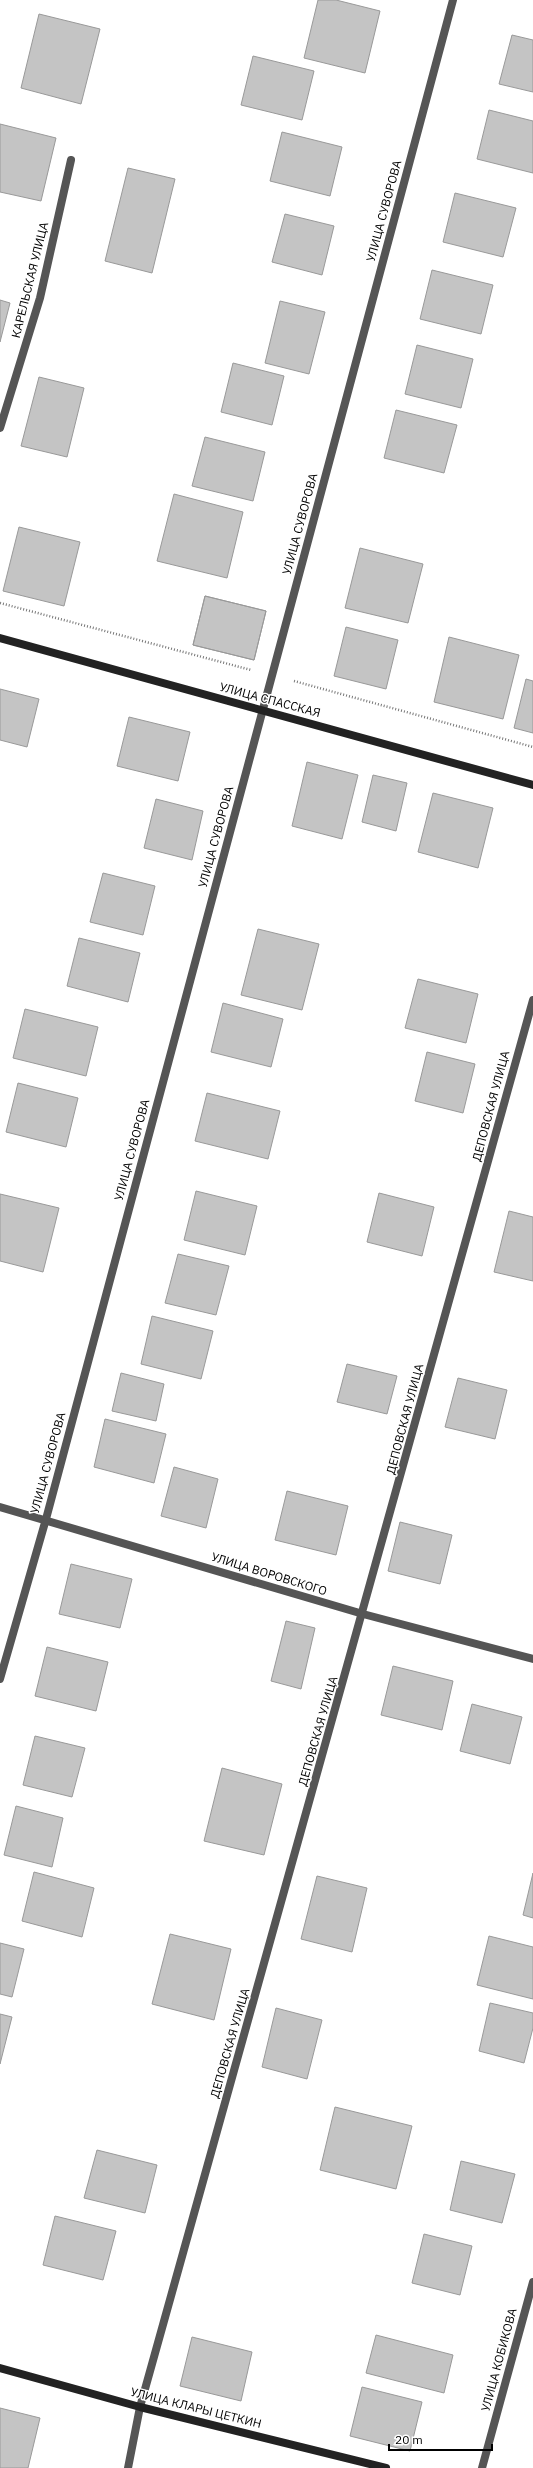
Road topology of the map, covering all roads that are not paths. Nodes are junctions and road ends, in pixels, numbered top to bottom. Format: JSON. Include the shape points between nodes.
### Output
{"nodes":[{"id":1,"x":453,"y":0,"type":"edge"},
{"id":2,"x":71,"y":160,"type":"dead end"},
{"id":3,"x":0,"y":428,"type":"edge"},
{"id":4,"x":0,"y":638,"type":"edge"},
{"id":5,"x":262,"y":710,"type":"junction"},
{"id":6,"x":533,"y":785,"type":"edge"},
{"id":7,"x":533,"y":1000,"type":"edge"},
{"id":8,"x":0,"y":1507,"type":"edge"},
{"id":9,"x":46,"y":1519,"type":"junction"},
{"id":10,"x":363,"y":1614,"type":"junction"},
{"id":11,"x":533,"y":1659,"type":"edge"},
{"id":12,"x":0,"y":1679,"type":"edge"},
{"id":13,"x":533,"y":2282,"type":"edge"},
{"id":14,"x":0,"y":2368,"type":"edge"},
{"id":15,"x":140,"y":2407,"type":"junction"},
{"id":16,"x":128,"y":2468,"type":"edge"},
{"id":17,"x":386,"y":2468,"type":"edge"},
{"id":18,"x":482,"y":2468,"type":"edge"}],
"edges":[{"from":1,"to":5,"type":"street","name":"УЛИЦА СУВОРОВА"},
{"from":2,"to":3,"type":"street","name":"КАРЕЛЬСКАЯ УЛИЦА","via":[[40,298]]},
{"from":4,"to":5,"type":"street","name":"УЛИЦА СПАССКАЯ"},
{"from":5,"to":6,"type":"street","name":"УЛИЦА СПАССКАЯ"},
{"from":5,"to":9,"type":"street","name":"УЛИЦА СУВОРОВА"},
{"from":7,"to":10,"type":"street","name":"ДЕПОВСКАЯ УЛИЦА"},
{"from":8,"to":9,"type":"street","name":"УЛИЦА ВОРОВСКОГО"},
{"from":9,"to":10,"type":"street","name":"УЛИЦА ВОРОВСКОГО"},
{"from":9,"to":12,"type":"street","name":"УЛИЦА СУВОРОВА"},
{"from":10,"to":11,"type":"street","name":"УЛИЦА ВОРОВСКОГО"},
{"from":10,"to":15,"type":"street","name":"ДЕПОВСКАЯ УЛИЦА"},
{"from":13,"to":18,"type":"street","name":"УЛИЦА КОБИКОВА"},
{"from":14,"to":15,"type":"street","name":"УЛИЦА КЛАРЫ ЦЕТКИН"},
{"from":15,"to":16,"type":"street","name":"ДЕПОВСКАЯ УЛИЦА"},
{"from":15,"to":17,"type":"street","name":"УЛИЦА КЛАРЫ ЦЕТКИН"}]}
